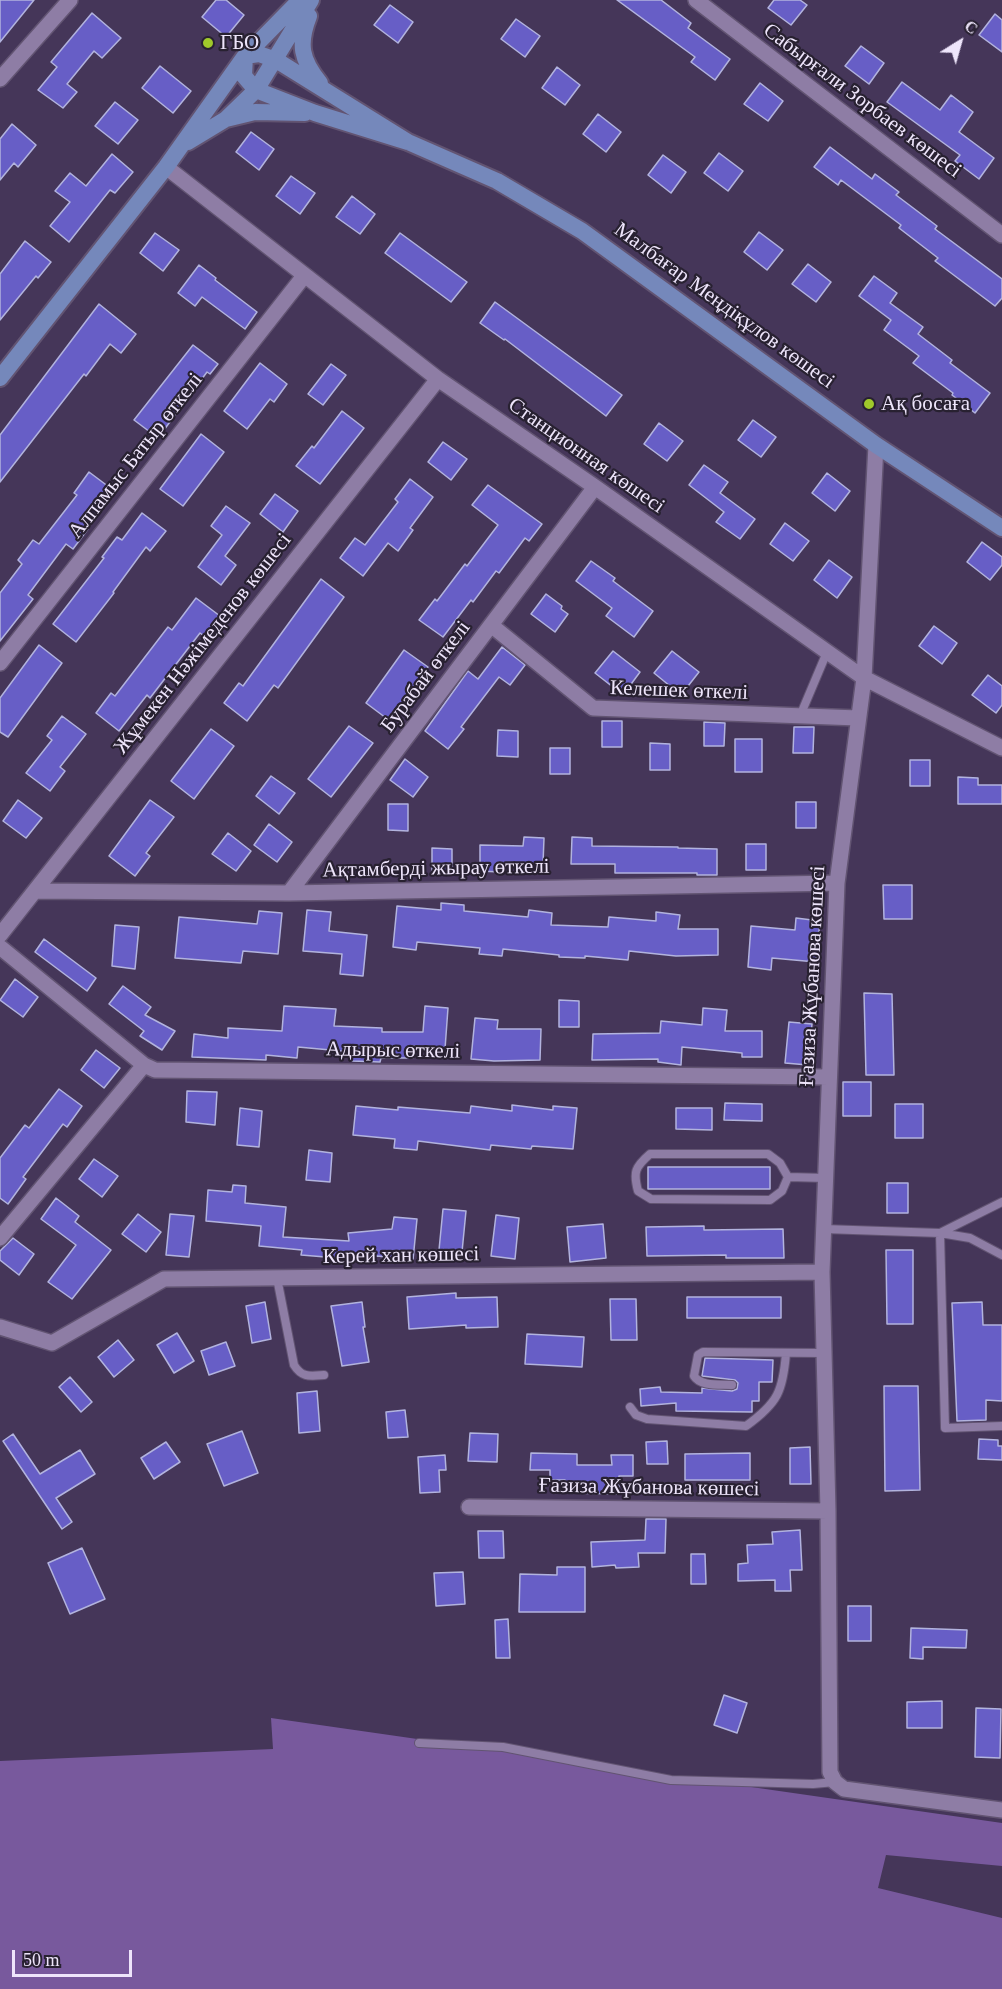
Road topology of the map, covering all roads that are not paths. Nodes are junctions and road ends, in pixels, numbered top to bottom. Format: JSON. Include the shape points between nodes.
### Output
{"nodes":[{"id":1,"x":70,"y":0,"type":"edge"},
{"id":2,"x":300,"y":0,"type":"edge"},
{"id":3,"x":311,"y":0,"type":"edge"},
{"id":4,"x":316,"y":0,"type":"edge"},
{"id":5,"x":696,"y":0,"type":"edge"},
{"id":6,"x":245,"y":56,"type":"junction"},
{"id":7,"x":276,"y":60,"type":"junction"},
{"id":8,"x":0,"y":79,"type":"edge"},
{"id":9,"x":256,"y":90,"type":"junction"},
{"id":10,"x":328,"y":93,"type":"junction"},
{"id":11,"x":315,"y":113,"type":"junction"},
{"id":12,"x":226,"y":119,"type":"junction"},
{"id":13,"x":408,"y":142,"type":"junction"},
{"id":14,"x":182,"y":146,"type":"junction"},
{"id":15,"x":166,"y":167,"type":"junction"},
{"id":16,"x":1002,"y":235,"type":"edge"},
{"id":17,"x":304,"y":276,"type":"junction"},
{"id":18,"x":0,"y":378,"type":"edge"},
{"id":19,"x":438,"y":379,"type":"junction"},
{"id":20,"x":876,"y":445,"type":"junction"},
{"id":21,"x":595,"y":487,"type":"junction"},
{"id":22,"x":1002,"y":528,"type":"edge"},
{"id":23,"x":491,"y":625,"type":"junction"},
{"id":24,"x":827,"y":652,"type":"junction"},
{"id":25,"x":0,"y":663,"type":"edge"},
{"id":26,"x":864,"y":678,"type":"junction"},
{"id":27,"x":800,"y":716,"type":"junction"},
{"id":28,"x":858,"y":718,"type":"junction"},
{"id":29,"x":1002,"y":748,"type":"edge"},
{"id":30,"x":837,"y":883,"type":"junction"},
{"id":31,"x":35,"y":891,"type":"junction"},
{"id":32,"x":289,"y":892,"type":"junction"},
{"id":33,"x":0,"y":935,"type":"edge"},
{"id":34,"x":0,"y":947,"type":"edge"},
{"id":35,"x":144,"y":1065,"type":"junction"},
{"id":36,"x":829,"y":1077,"type":"junction"},
{"id":37,"x":788,"y":1177,"type":"junction"},
{"id":38,"x":826,"y":1178,"type":"junction"},
{"id":39,"x":1002,"y":1202,"type":"edge"},
{"id":40,"x":824,"y":1229,"type":"junction"},
{"id":41,"x":940,"y":1233,"type":"junction"},
{"id":42,"x":0,"y":1238,"type":"edge"},
{"id":43,"x":1002,"y":1255,"type":"edge"},
{"id":44,"x":822,"y":1272,"type":"junction"},
{"id":45,"x":277,"y":1278,"type":"junction"},
{"id":46,"x":0,"y":1327,"type":"edge"},
{"id":47,"x":786,"y":1353,"type":"junction"},
{"id":48,"x":824,"y":1353,"type":"junction"},
{"id":49,"x":324,"y":1376,"type":"dead end"},
{"id":50,"x":732,"y":1385,"type":"dead end"},
{"id":51,"x":630,"y":1407,"type":"dead end"},
{"id":52,"x":1002,"y":1426,"type":"edge"},
{"id":53,"x":470,"y":1507,"type":"dead end"},
{"id":54,"x":828,"y":1511,"type":"junction"},
{"id":55,"x":419,"y":1743,"type":"dead end"},
{"id":56,"x":836,"y":1782,"type":"junction"},
{"id":57,"x":1002,"y":1810,"type":"edge"}],
"edges":[{"from":1,"to":8,"type":"street"},
{"from":2,"to":6,"type":"main road"},
{"from":3,"to":7,"type":"main road"},
{"from":4,"to":10,"type":"main road","via":[[304,30],[302,54]]},
{"from":5,"to":16,"type":"street","name":"Сабырғали Зорбаев көшесі"},
{"from":6,"to":7,"type":"main road","name":"Малбағар Меңдіқұлов көшесі","via":[[259,54]]},
{"from":6,"to":9,"type":"main road","via":[[244,76]]},
{"from":6,"to":14,"type":"main road"},
{"from":7,"to":9,"type":"main road"},
{"from":7,"to":10,"type":"main road","name":"Малбағар Меңдіқұлов көшесі"},
{"from":9,"to":11,"type":"main road","name":"Малбағар Меңдіқұлов көшесі"},
{"from":9,"to":12,"type":"main road"},
{"from":10,"to":13,"type":"main road","name":"Малбағар Меңдіқұлов көшесі"},
{"from":11,"to":12,"type":"main road","via":[[255,112]]},
{"from":11,"to":13,"type":"main road","name":"Малбағар Меңдіқұлов көшесі"},
{"from":12,"to":14,"type":"main road"},
{"from":13,"to":20,"type":"main road","name":"Малбағар Меңдіқұлов көшесі","via":[[497,181],[582,231]]},
{"from":14,"to":15,"type":"main road"},
{"from":15,"to":17,"type":"street","name":"Станционная көшесі"},
{"from":15,"to":18,"type":"main road"},
{"from":17,"to":19,"type":"street","name":"Станционная көшесі"},
{"from":17,"to":25,"type":"street","name":"Алпамыс Батыр өткелі"},
{"from":19,"to":21,"type":"street","name":"Станционная көшесі"},
{"from":19,"to":31,"type":"street","name":"Жұмекен Нәжімеденов көшесі"},
{"from":20,"to":22,"type":"main road","name":"Малбағар Меңдіқұлов көшесі"},
{"from":20,"to":26,"type":"street","name":"Ғазиза Жұбанова көшесі"},
{"from":21,"to":23,"type":"street","name":"Бурабай өткелі"},
{"from":21,"to":24,"type":"street","name":"Станционная көшесі"},
{"from":23,"to":27,"type":"street","name":"Келешек өткелі","via":[[593,708]]},
{"from":23,"to":32,"type":"street","name":"Бурабай өткелі"},
{"from":24,"to":26,"type":"street","name":"Станционная көшесі"},
{"from":24,"to":27,"type":"lane"},
{"from":26,"to":28,"type":"street","name":"Ғазиза Жұбанова көшесі"},
{"from":26,"to":29,"type":"street","name":"Станционная көшесі"},
{"from":27,"to":28,"type":"street","name":"Келешек өткелі"},
{"from":28,"to":30,"type":"street","name":"Ғазиза Жұбанова көшесі"},
{"from":30,"to":32,"type":"street","name":"Ақтамберді жырау өткелі"},
{"from":30,"to":36,"type":"street","name":"Ғазиза Жұбанова көшесі"},
{"from":31,"to":32,"type":"street","name":"Ақтамберді жырау өткелі"},
{"from":31,"to":33,"type":"street","name":"Жұмекен Нәжімеденов көшесі"},
{"from":34,"to":35,"type":"street","name":"Адырыс өткелі"},
{"from":35,"to":36,"type":"street","name":"Адырыс өткелі","via":[[155,1070]]},
{"from":35,"to":42,"type":"street"},
{"from":36,"to":38,"type":"street","name":"Ғазиза Жұбанова көшесі"},
{"from":37,"to":37,"type":"lane","via":[[768,1154],[650,1154],[639,1163],[634,1176],[638,1191],[651,1199],[758,1200],[770,1200],[782,1191]]},
{"from":37,"to":38,"type":"lane"},
{"from":38,"to":40,"type":"street","name":"Ғазиза Жұбанова көшесі"},
{"from":39,"to":41,"type":"lane"},
{"from":40,"to":41,"type":"lane"},
{"from":40,"to":44,"type":"street","name":"Ғазиза Жұбанова көшесі"},
{"from":41,"to":43,"type":"lane","via":[[970,1238]]},
{"from":41,"to":52,"type":"lane","via":[[945,1428]]},
{"from":44,"to":45,"type":"street","name":"Керей хан көшесі"},
{"from":44,"to":48,"type":"street","name":"Ғазиза Жұбанова көшесі"},
{"from":45,"to":46,"type":"street","name":"Керей хан көшесі","via":[[164,1279],[52,1343]]},
{"from":45,"to":49,"type":"lane","via":[[294,1365],[304,1376]]},
{"from":47,"to":48,"type":"lane"},
{"from":47,"to":50,"type":"lane","via":[[698,1355],[694,1376],[697,1380]]},
{"from":47,"to":51,"type":"lane","via":[[784,1381],[774,1402],[746,1426],[647,1419],[636,1415]]},
{"from":48,"to":54,"type":"street","name":"Ғазиза Жұбанова көшесі"},
{"from":53,"to":54,"type":"street","name":"Ғазиза Жұбанова көшесі"},
{"from":54,"to":56,"type":"street","name":"Ғазиза Жұбанова көшесі","via":[[830,1772]]},
{"from":55,"to":56,"type":"lane","via":[[503,1747],[671,1780]]},
{"from":56,"to":57,"type":"street","via":[[844,1789]]}]}
